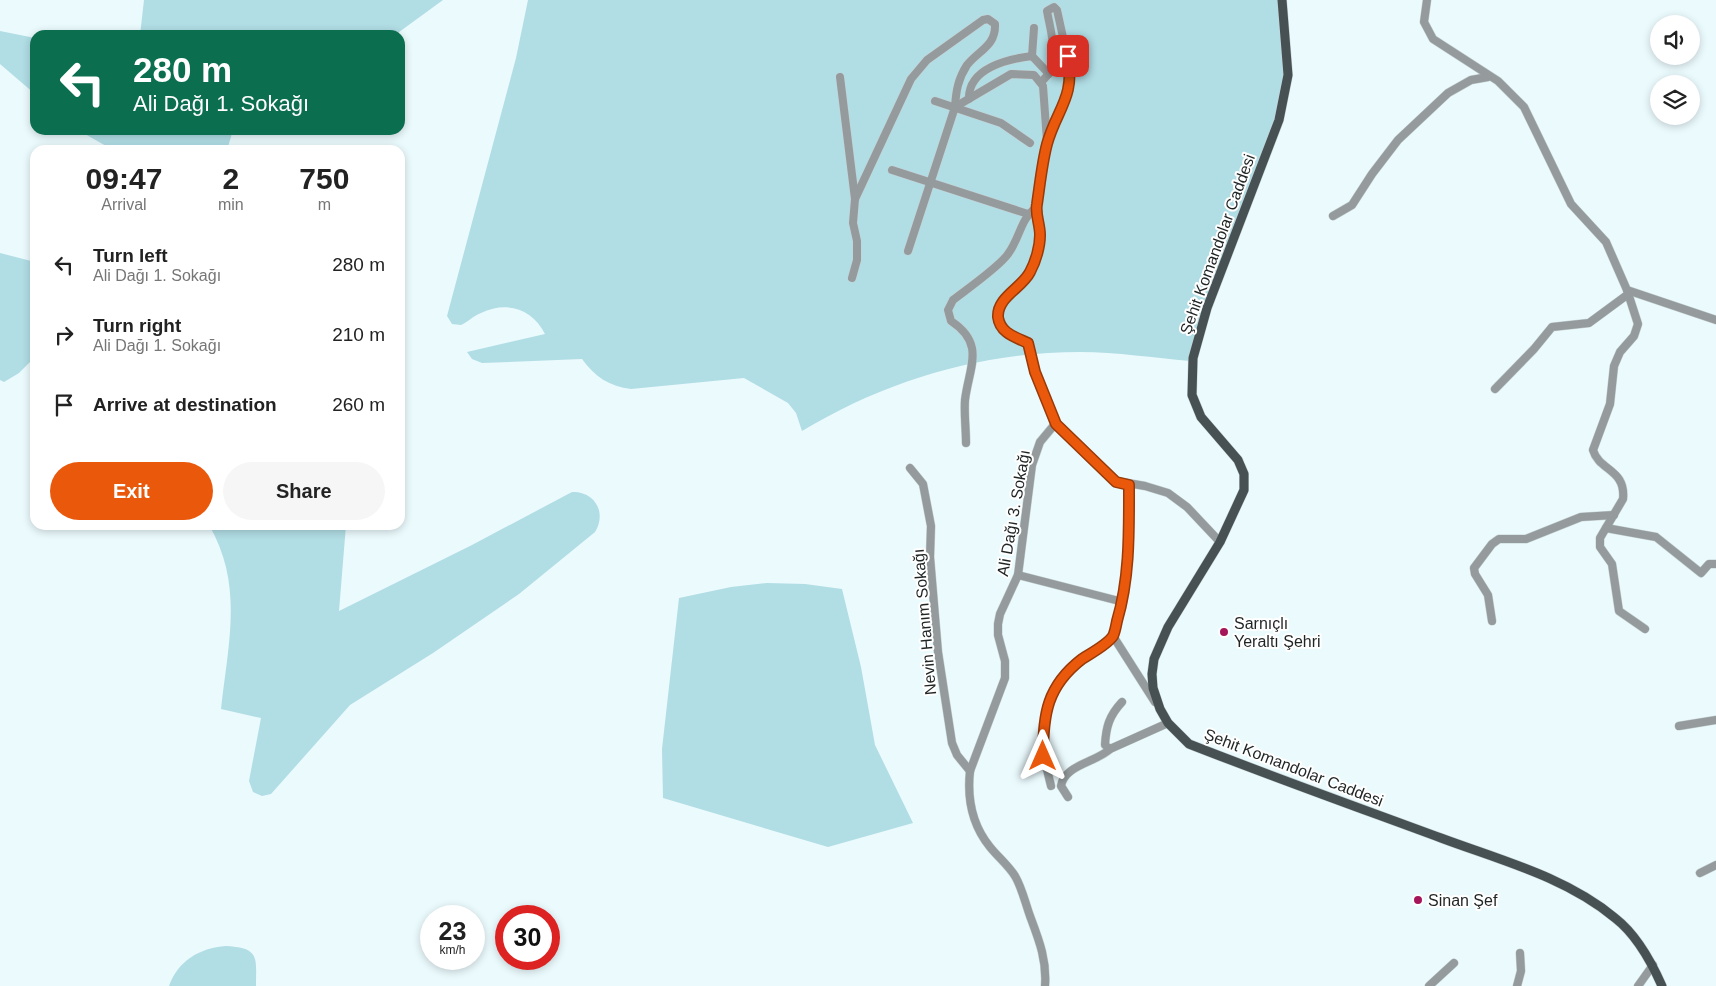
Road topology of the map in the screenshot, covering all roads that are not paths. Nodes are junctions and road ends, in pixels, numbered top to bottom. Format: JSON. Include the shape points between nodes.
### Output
{"nodes":[{"id":1,"x":1282,"y":0,"type":"edge"},
{"id":2,"x":1427,"y":0,"type":"edge"},
{"id":3,"x":1034,"y":28,"type":"dead end"},
{"id":4,"x":1032,"y":56,"type":"junction"},
{"id":5,"x":1049,"y":74,"type":"junction"},
{"id":6,"x":840,"y":77,"type":"dead end"},
{"id":7,"x":1488,"y":77,"type":"junction"},
{"id":8,"x":1041,"y":82,"type":"junction"},
{"id":9,"x":968,"y":99,"type":"junction"},
{"id":10,"x":935,"y":101,"type":"dead end"},
{"id":11,"x":955,"y":107,"type":"junction"},
{"id":12,"x":1030,"y":143,"type":"dead end"},
{"id":13,"x":1047,"y":143,"type":"junction"},
{"id":14,"x":892,"y":170,"type":"dead end"},
{"id":15,"x":930,"y":183,"type":"junction"},
{"id":16,"x":855,"y":199,"type":"junction"},
{"id":17,"x":1036,"y":207,"type":"junction"},
{"id":18,"x":1028,"y":214,"type":"junction"},
{"id":19,"x":1333,"y":216,"type":"dead end"},
{"id":20,"x":908,"y":251,"type":"dead end"},
{"id":21,"x":852,"y":278,"type":"dead end"},
{"id":22,"x":1627,"y":292,"type":"junction"},
{"id":23,"x":1716,"y":320,"type":"edge"},
{"id":24,"x":1495,"y":389,"type":"dead end"},
{"id":25,"x":1056,"y":424,"type":"junction"},
{"id":26,"x":966,"y":443,"type":"dead end"},
{"id":27,"x":910,"y":468,"type":"dead end"},
{"id":28,"x":1129,"y":485,"type":"junction"},
{"id":29,"x":1614,"y":515,"type":"junction"},
{"id":30,"x":1606,"y":528,"type":"junction"},
{"id":31,"x":1220,"y":542,"type":"junction"},
{"id":32,"x":1716,"y":564,"type":"edge"},
{"id":33,"x":1018,"y":575,"type":"junction"},
{"id":34,"x":1122,"y":602,"type":"junction"},
{"id":35,"x":1492,"y":621,"type":"dead end"},
{"id":36,"x":1645,"y":629,"type":"dead end"},
{"id":37,"x":1113,"y":636,"type":"junction"},
{"id":38,"x":1122,"y":702,"type":"dead end"},
{"id":39,"x":1160,"y":709,"type":"junction"},
{"id":40,"x":1716,"y":720,"type":"edge"},
{"id":41,"x":1168,"y":723,"type":"junction"},
{"id":42,"x":1679,"y":726,"type":"dead end"},
{"id":43,"x":1110,"y":748,"type":"junction"},
{"id":44,"x":970,"y":771,"type":"junction"},
{"id":45,"x":1050,"y":786,"type":"dead end"},
{"id":46,"x":1068,"y":797,"type":"dead end"},
{"id":47,"x":1716,"y":865,"type":"edge"},
{"id":48,"x":1700,"y":873,"type":"dead end"},
{"id":49,"x":1520,"y":953,"type":"dead end"},
{"id":50,"x":1454,"y":963,"type":"dead end"},
{"id":51,"x":1653,"y":966,"type":"junction"},
{"id":52,"x":1045,"y":986,"type":"edge"},
{"id":53,"x":1429,"y":986,"type":"edge"},
{"id":54,"x":1517,"y":986,"type":"edge"},
{"id":55,"x":1638,"y":986,"type":"edge"},
{"id":56,"x":1662,"y":986,"type":"edge"}],
"edges":[{"from":1,"to":31,"type":"main road","name":"Şehit Komandolar Caddesi","via":[[1288,75],[1279,120],[1208,308],[1193,358],[1192,395],[1201,417],[1238,460],[1244,474],[1244,490]]},
{"from":2,"to":7,"type":"street","via":[[1424,22],[1429,34]]},
{"from":3,"to":4,"type":"street"},
{"from":4,"to":5,"type":"street"},
{"from":4,"to":9,"type":"street","via":[[1008,59],[990,68],[974,80]]},
{"from":5,"to":8,"type":"street"},
{"from":5,"to":13,"type":"street","via":[[1054,58],[1050,7],[1057,10],[1070,69],[1068,95]]},
{"from":6,"to":16,"type":"street"},
{"from":7,"to":19,"type":"street","via":[[1471,80],[1448,93],[1398,140],[1352,205]]},
{"from":7,"to":22,"type":"street","via":[[1498,81],[1524,107],[1571,204],[1606,242]]},
{"from":8,"to":9,"type":"street","via":[[1029,73],[1011,74]]},
{"from":8,"to":13,"type":"street"},
{"from":9,"to":11,"type":"street"},
{"from":10,"to":11,"type":"street"},
{"from":11,"to":12,"type":"street","via":[[1001,123]]},
{"from":11,"to":15,"type":"street"},
{"from":11,"to":16,"type":"street","via":[[956,86],[968,65],[991,44],[994,37],[995,24],[991,20],[983,20],[927,60],[910,79]]},
{"from":13,"to":17,"type":"street"},
{"from":14,"to":15,"type":"street"},
{"from":15,"to":18,"type":"street"},
{"from":15,"to":20,"type":"street"},
{"from":16,"to":21,"type":"street","via":[[853,223],[857,260]]},
{"from":17,"to":18,"type":"street"},
{"from":17,"to":25,"type":"street","via":[[1040,235],[1036,257],[1022,284],[1000,305],[998,319],[1005,332],[1028,343],[1035,372]]},
{"from":18,"to":26,"type":"street","via":[[1008,256],[953,300],[948,310],[951,320],[961,327],[973,347],[974,359],[965,400]]},
{"from":22,"to":23,"type":"street"},
{"from":22,"to":24,"type":"street","via":[[1589,323],[1552,327]]},
{"from":22,"to":29,"type":"street","via":[[1638,324],[1614,366],[1610,404],[1593,446],[1596,456],[1623,485],[1623,498]]},
{"from":25,"to":28,"type":"street","via":[[1116,482]]},
{"from":25,"to":33,"type":"street","name":"Ali Dağı 3. Sokağı","via":[[1040,442],[1032,465]]},
{"from":27,"to":44,"type":"street","name":"Nevin Hanım Sokağı","via":[[923,484],[930,526],[938,652],[952,743]]},
{"from":28,"to":31,"type":"street","via":[[1168,493],[1187,507]]},
{"from":28,"to":34,"type":"street","via":[[1129,541]]},
{"from":29,"to":30,"type":"street"},
{"from":29,"to":35,"type":"street","via":[[1582,518],[1526,539],[1504,538],[1492,544],[1475,564],[1474,571],[1488,595]]},
{"from":30,"to":32,"type":"street","via":[[1656,537],[1701,573],[1709,564]]},
{"from":30,"to":36,"type":"street","via":[[1600,538],[1600,547],[1612,564],[1619,610]]},
{"from":31,"to":39,"type":"main road","name":"Şehit Komandolar Caddesi","via":[[1168,627],[1154,659],[1153,688]]},
{"from":33,"to":34,"type":"street"},
{"from":33,"to":44,"type":"street","name":"Ali Dağı 3. Sokağı","via":[[998,624],[1005,678]]},
{"from":34,"to":37,"type":"street"},
{"from":37,"to":39,"type":"street"},
{"from":37,"to":45,"type":"street","via":[[1070,668],[1056,685],[1047,704],[1043,756]]},
{"from":38,"to":43,"type":"street","via":[[1106,727],[1105,745]]},
{"from":39,"to":41,"type":"main road","name":"Şehit Komandolar Caddesi"},
{"from":40,"to":42,"type":"street"},
{"from":41,"to":43,"type":"street"},
{"from":41,"to":51,"type":"main road","name":"Şehit Komandolar Caddesi","via":[[1189,744],[1515,865],[1576,891],[1616,918]]},
{"from":43,"to":46,"type":"street","via":[[1103,756],[1065,777],[1062,786]]},
{"from":44,"to":52,"type":"street","name":"Ali Dağı 3. Sokağı","via":[[969,796],[975,821],[989,847],[1014,876],[1044,953]]},
{"from":47,"to":48,"type":"street"},
{"from":49,"to":54,"type":"street","via":[[1522,971]]},
{"from":50,"to":53,"type":"street"},
{"from":51,"to":55,"type":"street"},
{"from":51,"to":56,"type":"main road","name":"Şehit Komandolar Caddesi"}]}
